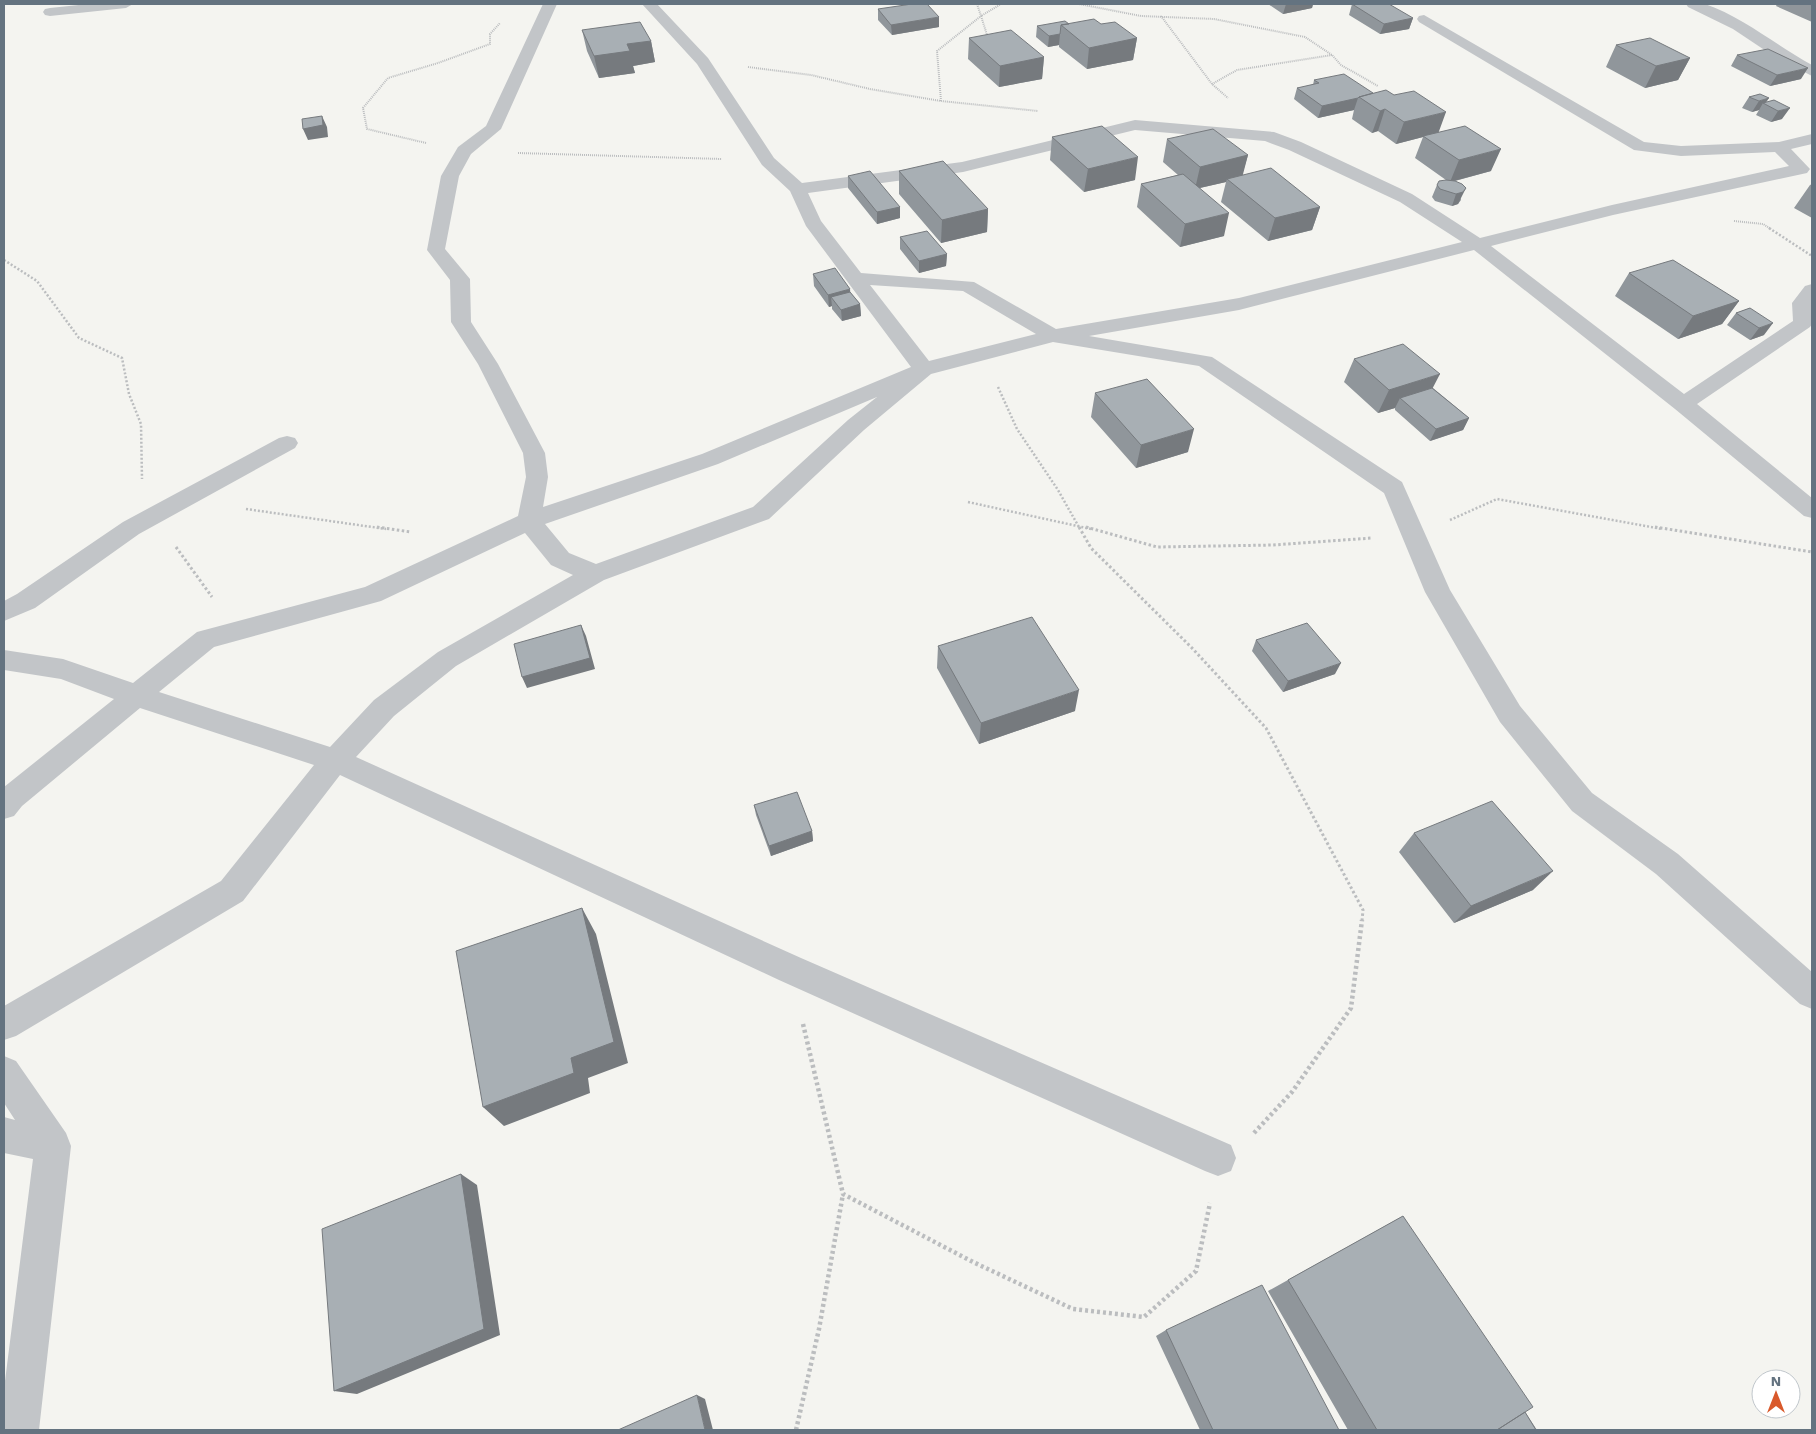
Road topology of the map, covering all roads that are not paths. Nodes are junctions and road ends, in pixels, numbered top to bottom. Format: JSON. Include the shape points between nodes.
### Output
{"nodes":[{"id":1,"x":126,"y":4,"type":"edge"},
{"id":2,"x":550,"y":4,"type":"edge"},
{"id":3,"x":650,"y":4,"type":"edge"},
{"id":4,"x":1693,"y":4,"type":"edge"},
{"id":5,"x":50,"y":12,"type":"dead end"},
{"id":6,"x":1424,"y":19,"type":"dead end"},
{"id":7,"x":1812,"y":70,"type":"edge"},
{"id":8,"x":1812,"y":138,"type":"edge"},
{"id":9,"x":1779,"y":147,"type":"junction"},
{"id":10,"x":798,"y":189,"type":"junction"},
{"id":11,"x":1477,"y":244,"type":"junction"},
{"id":12,"x":854,"y":278,"type":"junction"},
{"id":13,"x":1812,"y":290,"type":"edge"},
{"id":14,"x":1053,"y":336,"type":"junction"},
{"id":15,"x":924,"y":369,"type":"junction"},
{"id":16,"x":1683,"y":404,"type":"junction"},
{"id":17,"x":287,"y":443,"type":"dead end"},
{"id":18,"x":1812,"y":510,"type":"edge"},
{"id":19,"x":529,"y":521,"type":"junction"},
{"id":20,"x":595,"y":574,"type":"junction"},
{"id":21,"x":4,"y":612,"type":"edge"},
{"id":22,"x":4,"y":660,"type":"edge"},
{"id":23,"x":134,"y":695,"type":"junction"},
{"id":24,"x":335,"y":760,"type":"junction"},
{"id":25,"x":4,"y":807,"type":"edge"},
{"id":26,"x":1812,"y":992,"type":"edge"},
{"id":27,"x":4,"y":1024,"type":"edge"},
{"id":28,"x":4,"y":1073,"type":"edge"},
{"id":29,"x":4,"y":1135,"type":"edge"},
{"id":30,"x":53,"y":1146,"type":"junction"},
{"id":31,"x":1218,"y":1158,"type":"road end"},
{"id":32,"x":19,"y":1430,"type":"edge"}],
"edges":[{"from":1,"to":5,"type":"street"},
{"from":2,"to":19,"type":"street","via":[[493,129],[464,152],[450,176],[436,250],[460,279],[461,322],[488,364],[534,453],[537,477]]},
{"from":3,"to":10,"type":"street","via":[[703,60],[768,161]]},
{"from":4,"to":7,"type":"street","via":[[1738,26],[1780,54]]},
{"from":6,"to":9,"type":"street","via":[[1640,146],[1681,151]]},
{"from":8,"to":9,"type":"street"},
{"from":9,"to":11,"type":"street","via":[[1801,169],[1612,210]]},
{"from":10,"to":11,"type":"street","via":[[963,168],[1135,125],[1268,136],[1406,198]]},
{"from":10,"to":12,"type":"street","via":[[812,222]]},
{"from":11,"to":14,"type":"street","via":[[1239,304]]},
{"from":11,"to":16,"type":"street"},
{"from":12,"to":14,"type":"street","via":[[967,286]]},
{"from":12,"to":15,"type":"street"},
{"from":13,"to":16,"type":"street","via":[[1802,303],[1803,323]]},
{"from":14,"to":15,"type":"street"},
{"from":14,"to":26,"type":"street","via":[[1205,361],[1394,488],[1438,592],[1510,714],[1582,802],[1668,864]]},
{"from":15,"to":19,"type":"street","via":[[710,459]]},
{"from":15,"to":20,"type":"street","via":[[856,425],[761,513]]},
{"from":16,"to":18,"type":"street"},
{"from":17,"to":21,"type":"street","via":[[131,528],[26,601]]},
{"from":19,"to":20,"type":"street","via":[[560,559]]},
{"from":19,"to":23,"type":"street","via":[[372,594],[206,639]]},
{"from":20,"to":24,"type":"street","via":[[447,660],[384,708]]},
{"from":22,"to":23,"type":"street","via":[[63,669]]},
{"from":23,"to":24,"type":"street"},
{"from":23,"to":25,"type":"street"},
{"from":24,"to":27,"type":"street","via":[[232,892]]},
{"from":24,"to":31,"type":"street","via":[[790,969]]},
{"from":28,"to":30,"type":"street"},
{"from":29,"to":30,"type":"street"},
{"from":30,"to":32,"type":"street"}]}
